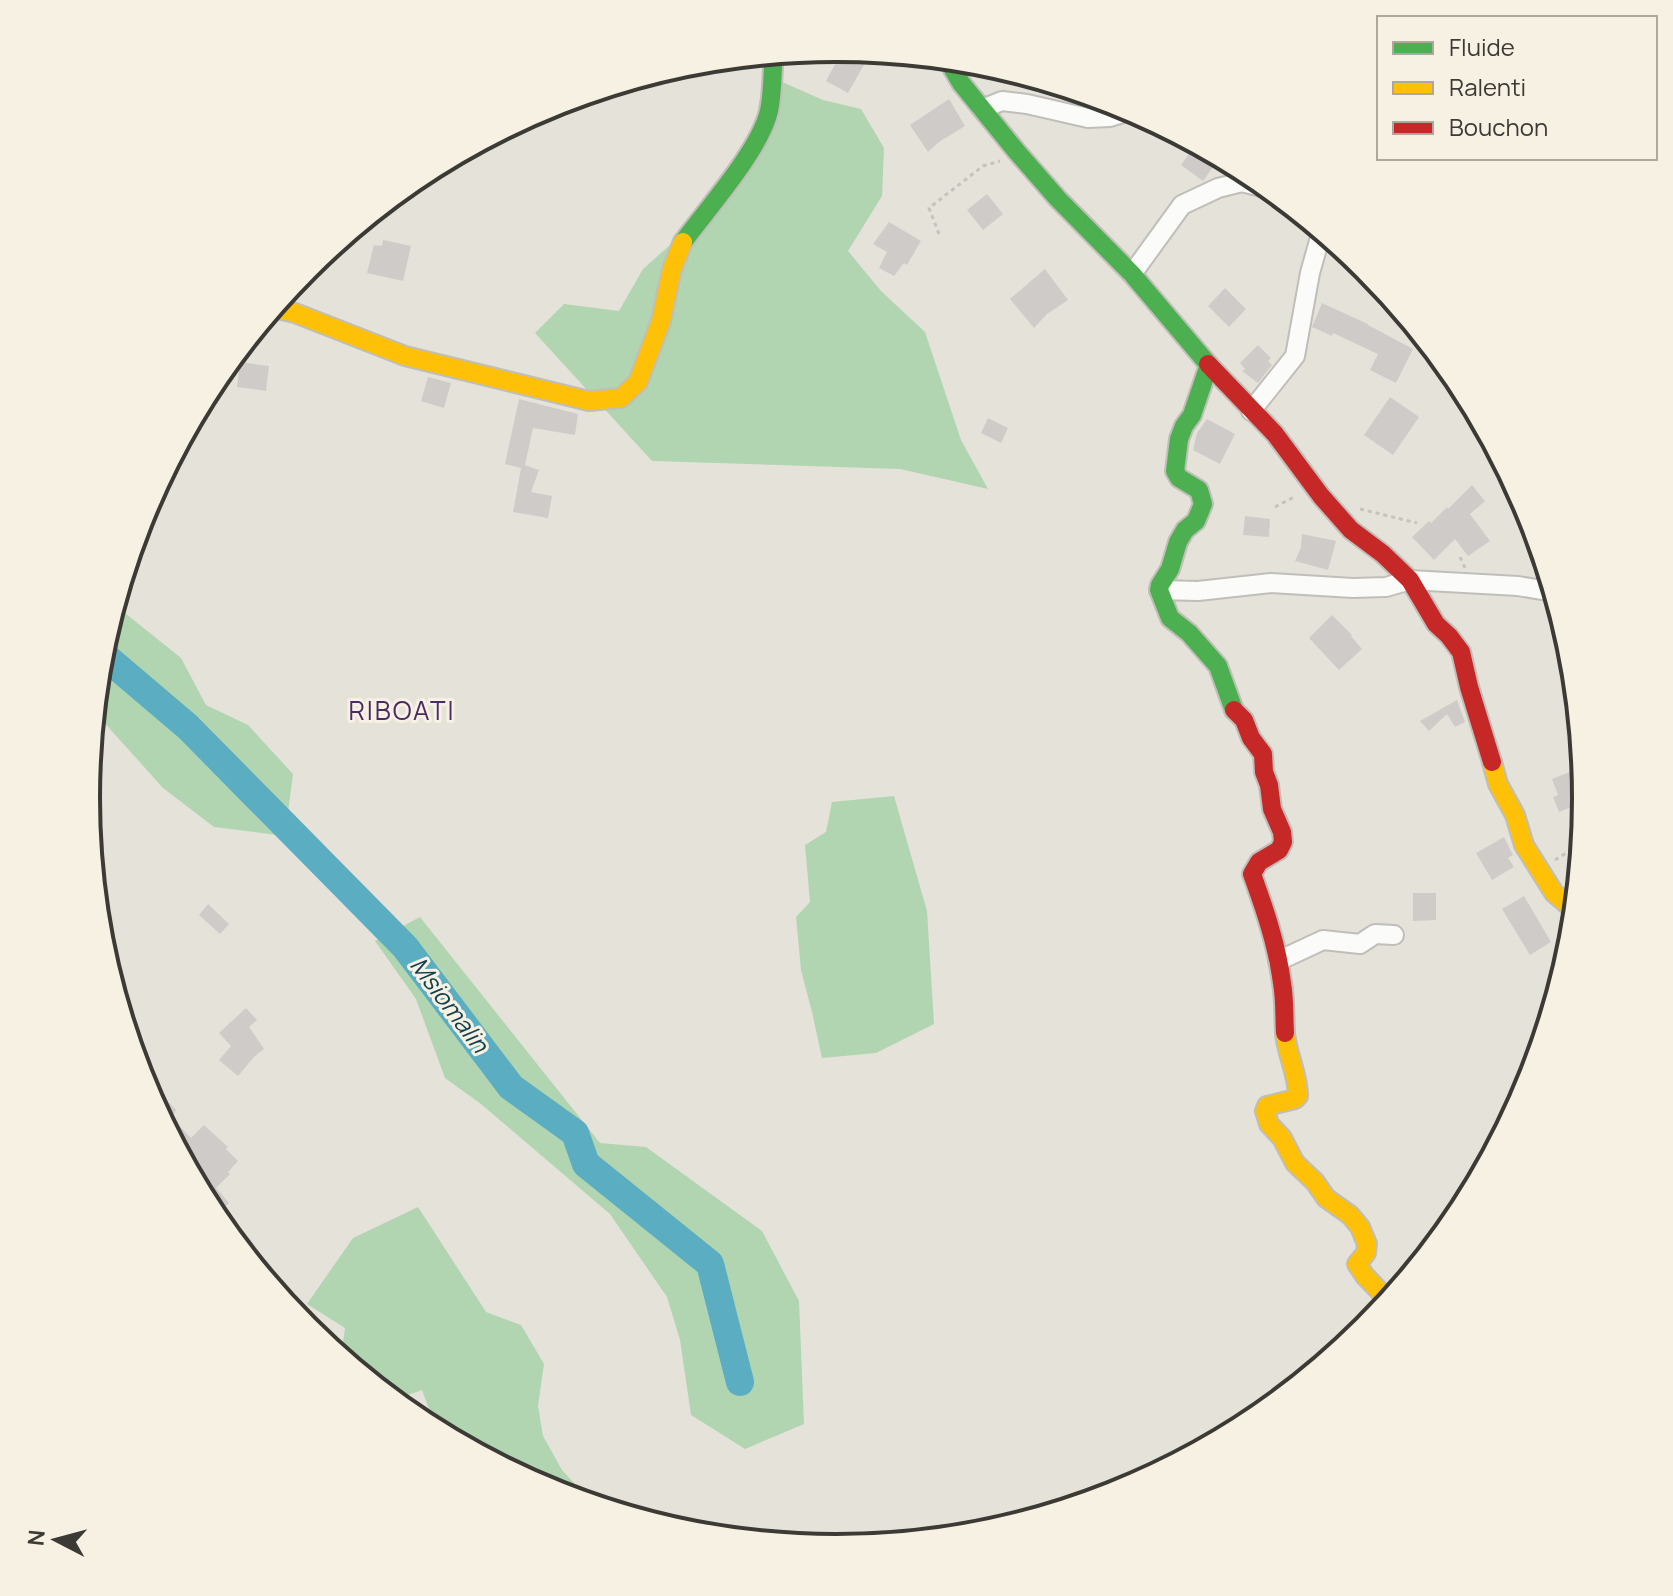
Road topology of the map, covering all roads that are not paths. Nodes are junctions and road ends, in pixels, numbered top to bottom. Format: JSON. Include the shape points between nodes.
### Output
{"nodes":[{"id":1,"x":773,"y":65,"type":"edge"},
{"id":2,"x":954,"y":72,"type":"edge"},
{"id":3,"x":982,"y":109,"type":"junction"},
{"id":4,"x":1113,"y":116,"type":"edge"},
{"id":5,"x":1239,"y":183,"type":"edge"},
{"id":6,"x":1319,"y":242,"type":"edge"},
{"id":7,"x":1132,"y":274,"type":"junction"},
{"id":8,"x":285,"y":311,"type":"edge"},
{"id":9,"x":1209,"y":365,"type":"junction"},
{"id":10,"x":1251,"y":411,"type":"junction"},
{"id":11,"x":1410,"y":580,"type":"junction"},
{"id":12,"x":1541,"y":587,"type":"edge"},
{"id":13,"x":1159,"y":590,"type":"junction"},
{"id":14,"x":1565,"y":902,"type":"edge"},
{"id":15,"x":1394,"y":935,"type":"dead end"},
{"id":16,"x":1278,"y":961,"type":"junction"},
{"id":17,"x":1381,"y":1293,"type":"edge"}],
"edges":[{"from":1,"to":8,"type":"street","via":[[762,132],[681,245],[638,382],[621,398],[589,401],[420,360]]},
{"from":2,"to":3,"type":"street"},
{"from":3,"to":4,"type":"street","via":[[1002,101],[1088,118]]},
{"from":3,"to":7,"type":"street","via":[[1058,199]]},
{"from":5,"to":7,"type":"street","via":[[1182,205]]},
{"from":6,"to":10,"type":"street","via":[[1295,356]]},
{"from":7,"to":9,"type":"street"},
{"from":9,"to":10,"type":"street"},
{"from":9,"to":13,"type":"street","via":[[1179,439],[1175,471],[1199,490],[1203,504],[1178,542]]},
{"from":10,"to":11,"type":"street","via":[[1351,530]]},
{"from":11,"to":12,"type":"street"},
{"from":11,"to":13,"type":"street","via":[[1386,587],[1271,583]]},
{"from":11,"to":14,"type":"street","via":[[1436,624],[1461,652],[1498,784],[1524,845]]},
{"from":13,"to":16,"type":"street","via":[[1170,618],[1218,666],[1234,711],[1263,754],[1283,842],[1252,874]]},
{"from":15,"to":16,"type":"street","via":[[1375,934],[1360,944],[1323,940]]},
{"from":16,"to":17,"type":"street","via":[[1287,1052],[1298,1096],[1267,1106],[1269,1124],[1295,1163],[1360,1227],[1367,1244],[1357,1264]]}]}
